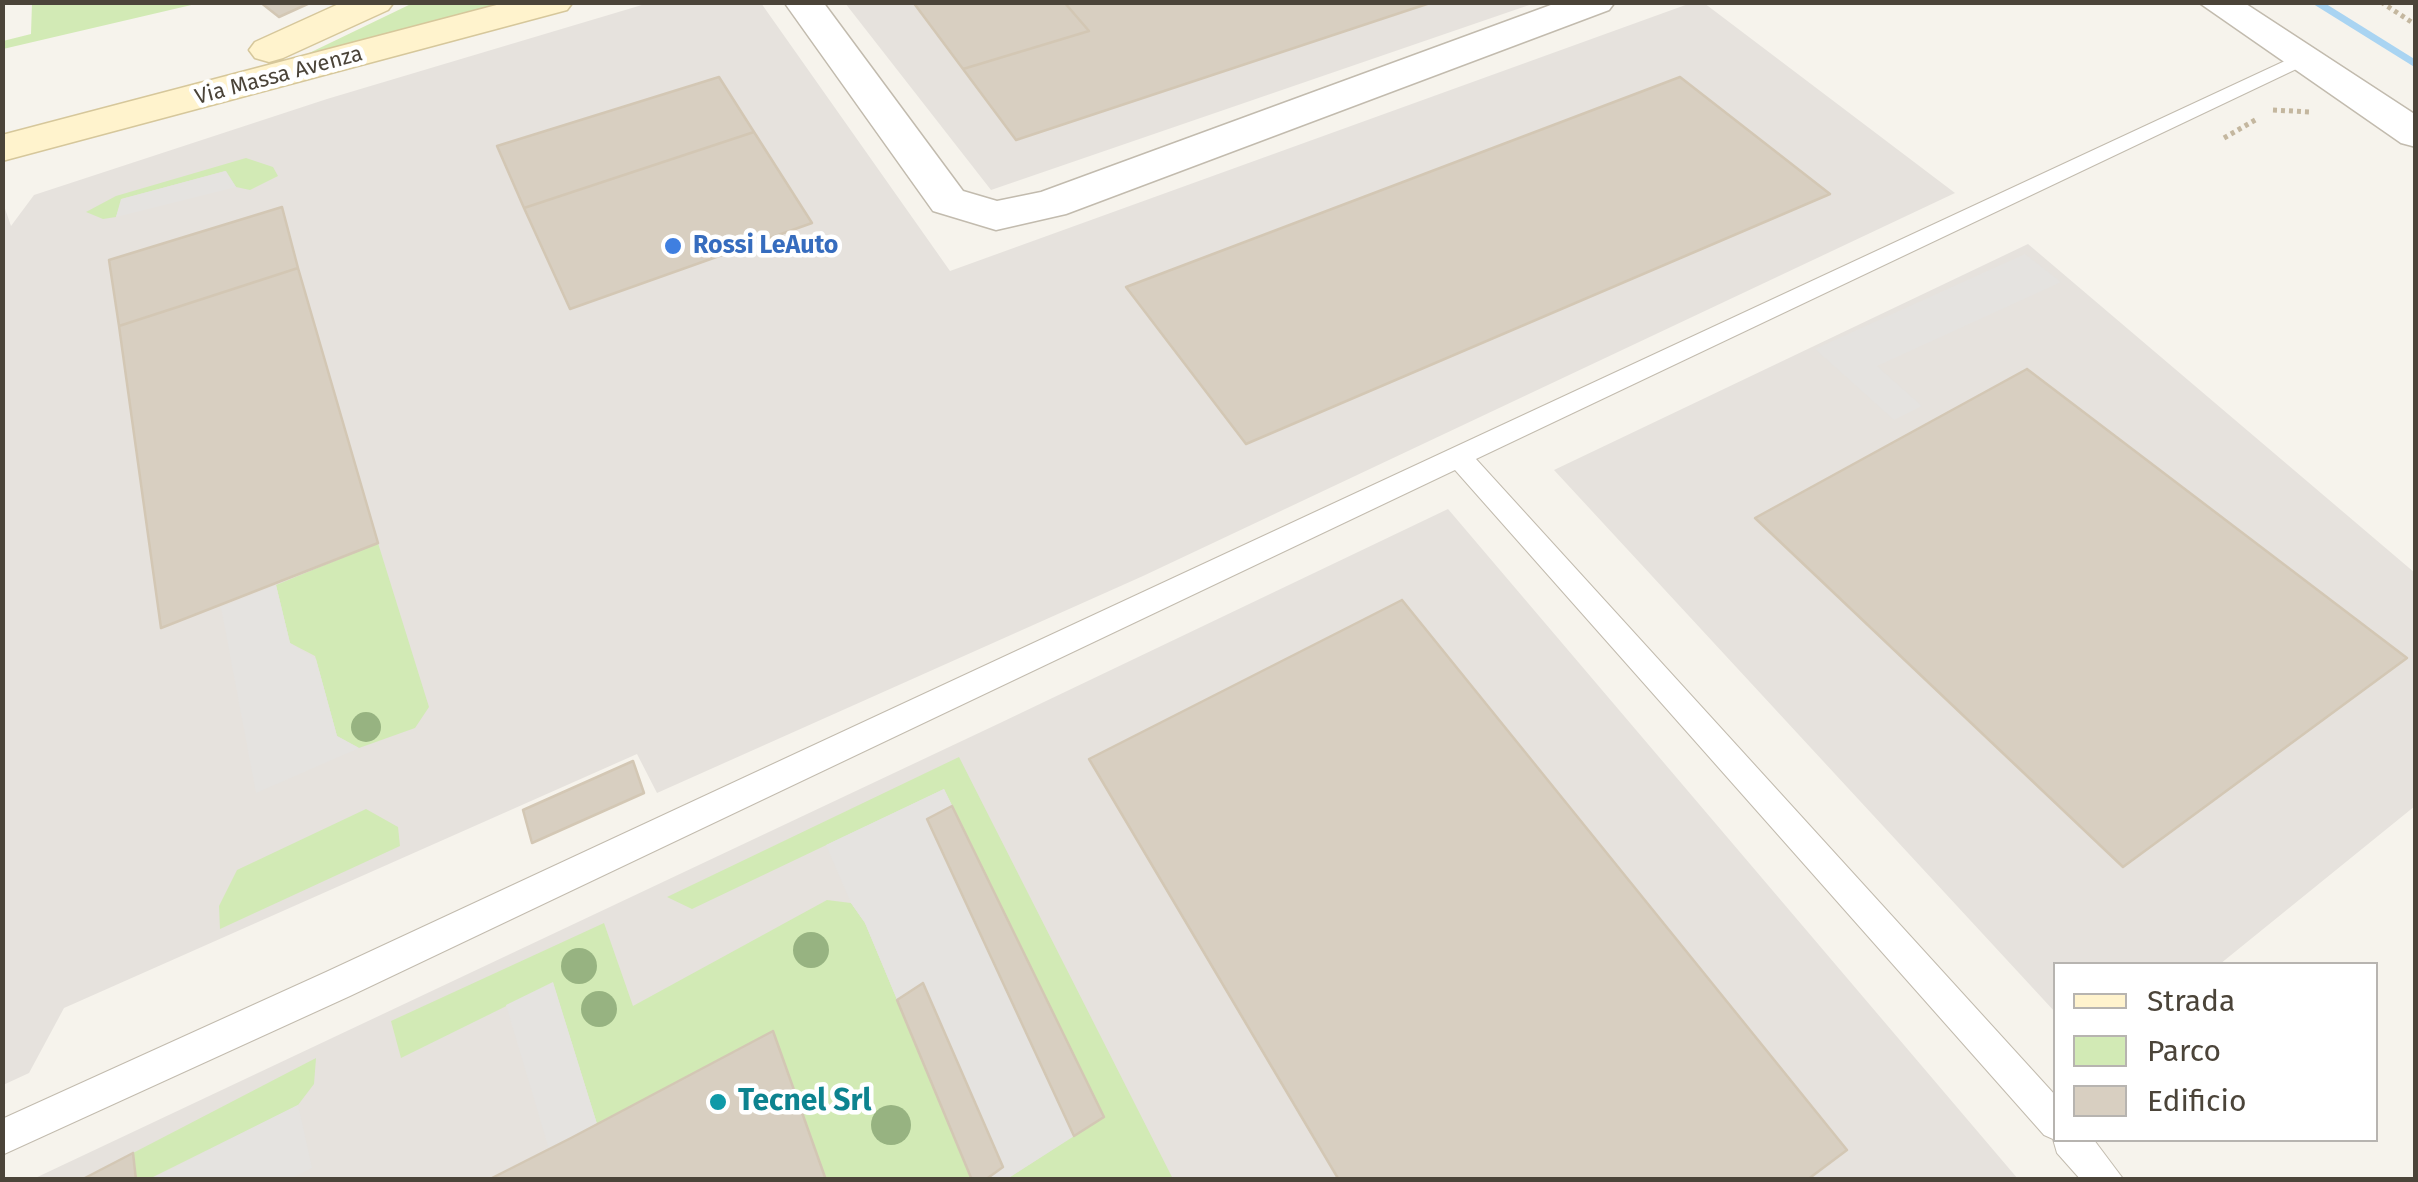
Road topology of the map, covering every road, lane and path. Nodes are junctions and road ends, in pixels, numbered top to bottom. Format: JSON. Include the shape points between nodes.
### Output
{"nodes":[{"id":1,"x":376,"y":2,"type":"edge"},
{"id":2,"x":554,"y":2,"type":"edge"},
{"id":3,"x":803,"y":2,"type":"edge"},
{"id":4,"x":1596,"y":2,"type":"edge"},
{"id":5,"x":2218,"y":2,"type":"edge"},
{"id":6,"x":2381,"y":2,"type":"edge"},
{"id":7,"x":2416,"y":26,"type":"edge"},
{"id":8,"x":2302,"y":59,"type":"junction"},
{"id":9,"x":2321,"y":116,"type":"dead end"},
{"id":10,"x":2,"y":127,"type":"edge"},
{"id":11,"x":2416,"y":134,"type":"edge"},
{"id":12,"x":2224,"y":138,"type":"dead end"},
{"id":13,"x":2,"y":148,"type":"edge"},
{"id":14,"x":1458,"y":456,"type":"junction"},
{"id":15,"x":2053,"y":1120,"type":"edge"},
{"id":16,"x":2,"y":1136,"type":"edge"},
{"id":17,"x":2072,"y":1142,"type":"edge"},
{"id":18,"x":2106,"y":1180,"type":"edge"}],
"edges":[{"from":1,"to":10,"type":"main road","name":"Via Massa Avenza","via":[[220,69]]},
{"from":2,"to":13,"type":"main road","name":"Via Massa Avenza"},
{"from":3,"to":4,"type":"street","via":[[948,201],[996,216],[1052,204]]},
{"from":5,"to":8,"type":"street"},
{"from":6,"to":7,"type":"path"},
{"from":8,"to":11,"type":"street"},
{"from":8,"to":14,"type":"lane"},
{"from":9,"to":12,"type":"path","via":[[2274,109]]},
{"from":14,"to":15,"type":"lane"},
{"from":14,"to":16,"type":"lane"},
{"from":17,"to":18,"type":"lane"}]}
